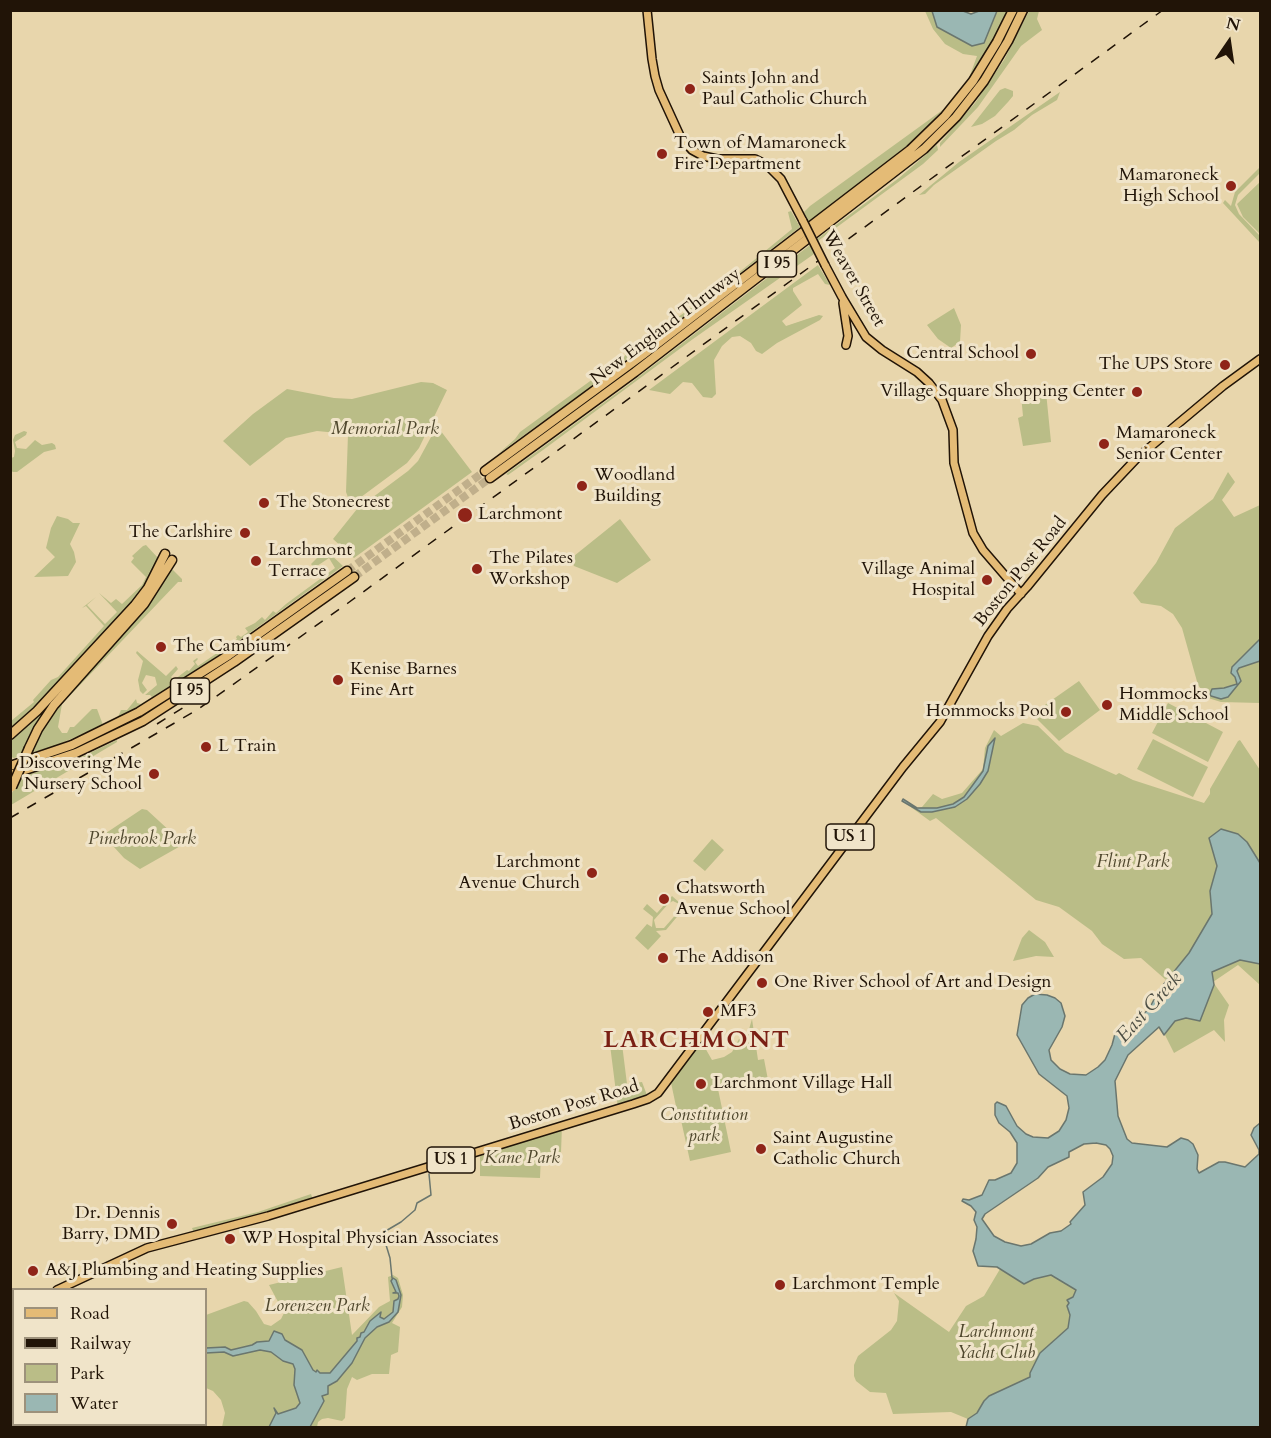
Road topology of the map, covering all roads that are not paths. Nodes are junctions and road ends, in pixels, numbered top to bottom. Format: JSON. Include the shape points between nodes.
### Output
{"nodes":[{"id":1,"x":647,"y":10,"type":"edge"},
{"id":2,"x":1013,"y":10,"type":"edge"},
{"id":3,"x":1023,"y":10,"type":"edge"},
{"id":4,"x":842,"y":297,"type":"junction"},
{"id":5,"x":846,"y":345,"type":"dead end"},
{"id":6,"x":1260,"y":359,"type":"edge"},
{"id":7,"x":1021,"y":594,"type":"junction"},
{"id":8,"x":10,"y":735,"type":"edge"},
{"id":9,"x":10,"y":766,"type":"edge"},
{"id":10,"x":10,"y":775,"type":"edge"},
{"id":11,"x":11,"y":788,"type":"edge"},
{"id":12,"x":61,"y":1288,"type":"edge"}],
"edges":[{"from":1,"to":4,"type":"main road","name":"Weaver Street","bridge":true,"via":[[655,76],[681,138],[703,156],[755,159],[767,165],[781,179]]},
{"from":2,"to":3,"type":"highway","name":"New England Thruway","number":"I 95","via":[[973,81],[923,139],[487,474],[641,368],[924,149],[984,81]]},
{"from":4,"to":5,"type":"main road"},
{"from":4,"to":7,"type":"main road","name":"Weaver Street","via":[[866,337],[917,372],[942,400],[953,430],[954,462],[973,533]]},
{"from":6,"to":7,"type":"main road","name":"Boston Post Road","number":"US 1","via":[[1144,452]]},
{"from":7,"to":12,"type":"main road","name":"Boston Post Road","number":"US 1","via":[[995,624],[940,722],[654,1095],[268,1216],[147,1248]]},
{"from":8,"to":11,"type":"highway","bridge":true,"via":[[46,702],[135,605],[168,557],[144,604],[43,721]]},
{"from":9,"to":10,"type":"highway","number":"I 95","via":[[72,745],[139,712],[350,574],[234,663],[143,721],[76,753]]}]}
